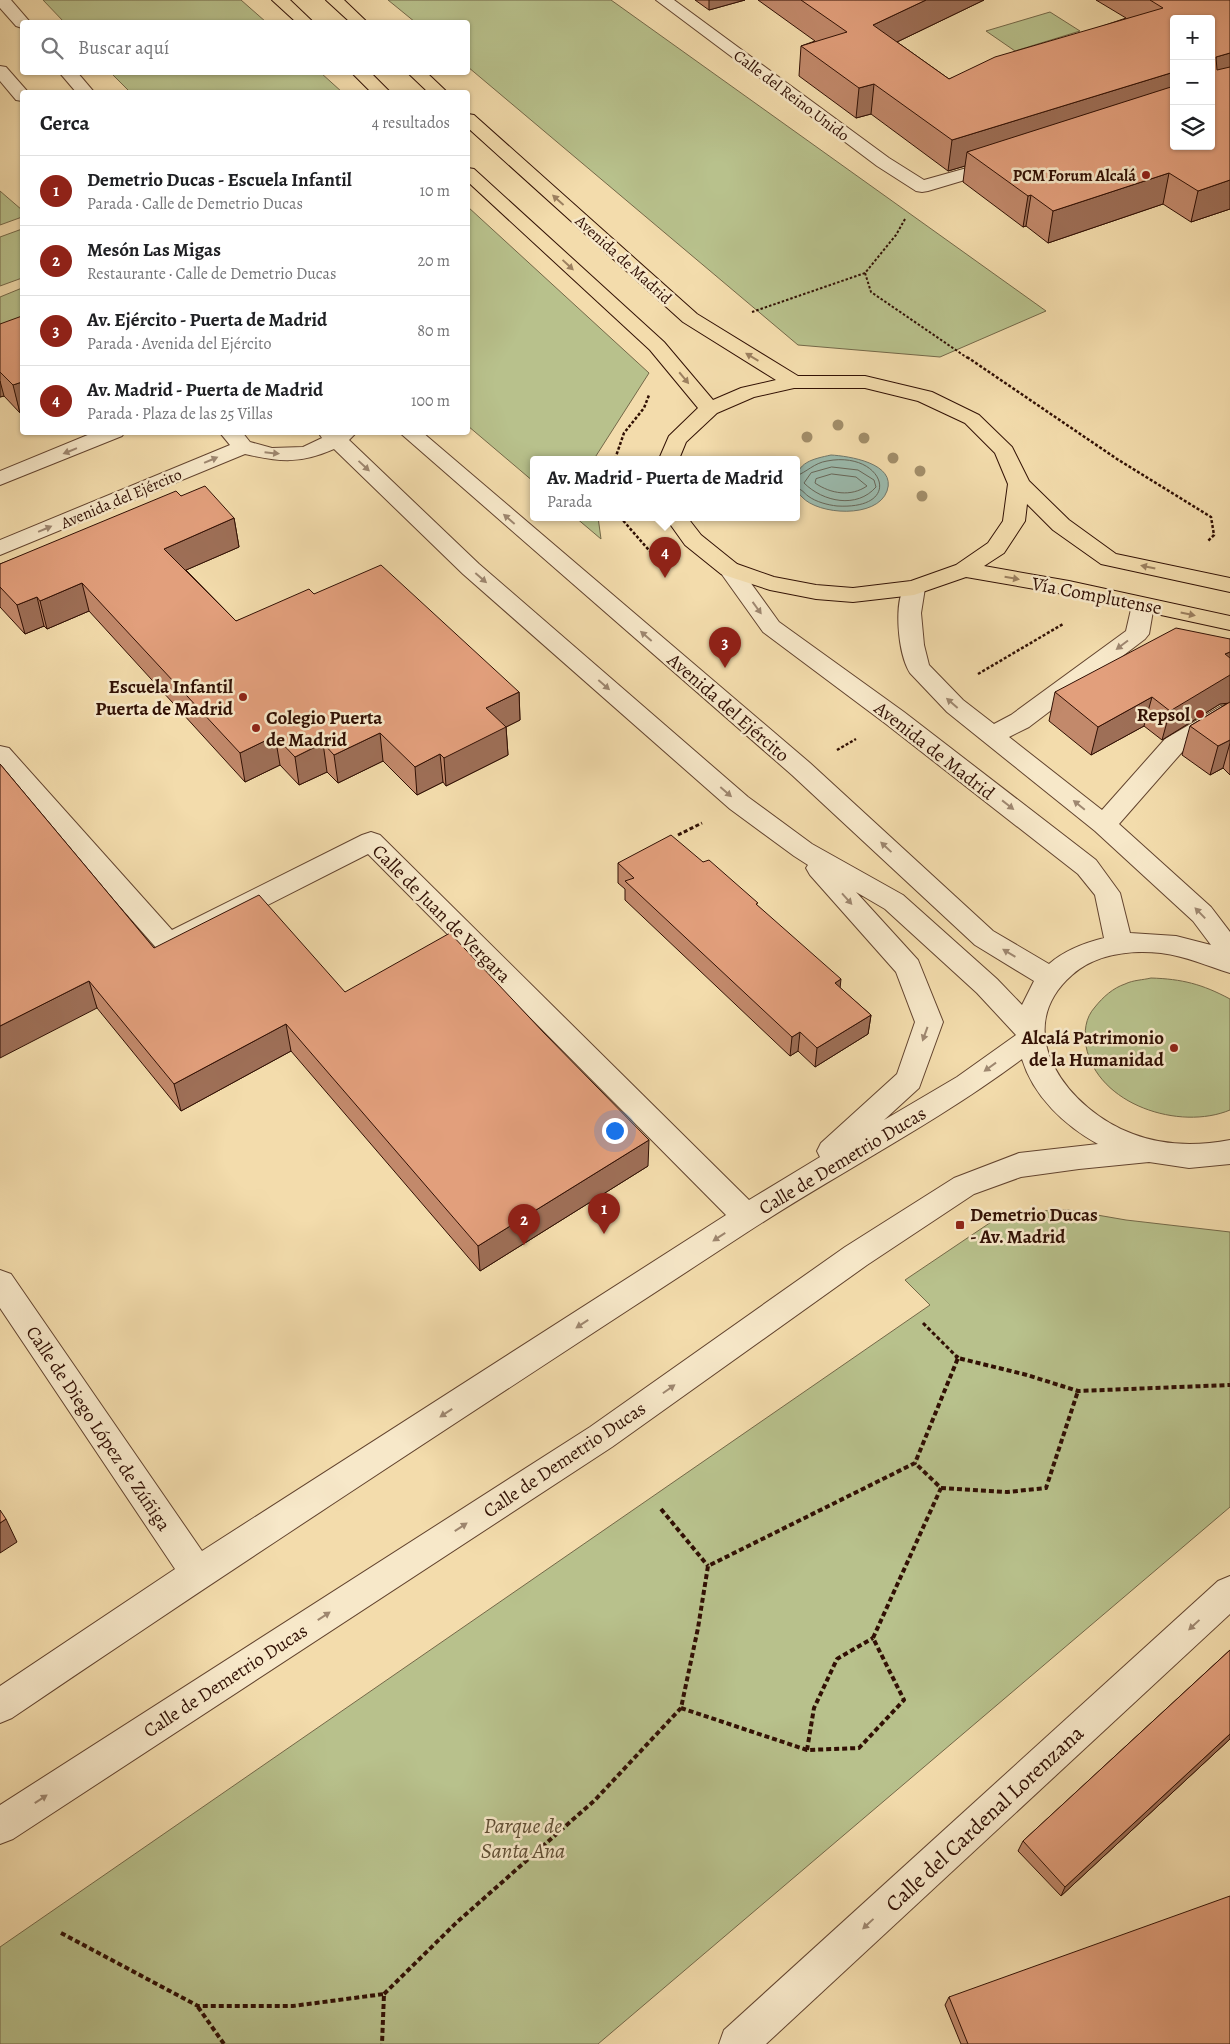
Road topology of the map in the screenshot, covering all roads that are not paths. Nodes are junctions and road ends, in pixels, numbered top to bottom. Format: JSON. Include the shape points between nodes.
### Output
{"nodes":[{"id":1,"x":2,"y":0,"type":"edge"},
{"id":2,"x":280,"y":0,"type":"edge"},
{"id":3,"x":334,"y":0,"type":"edge"},
{"id":4,"x":664,"y":0,"type":"edge"},
{"id":5,"x":302,"y":20,"type":"edge"},
{"id":6,"x":358,"y":20,"type":"edge"},
{"id":7,"x":20,"y":21,"type":"edge"},
{"id":8,"x":0,"y":71,"type":"edge"},
{"id":9,"x":70,"y":75,"type":"edge"},
{"id":10,"x":362,"y":75,"type":"edge"},
{"id":11,"x":419,"y":75,"type":"edge"},
{"id":12,"x":83,"y":90,"type":"edge"},
{"id":13,"x":378,"y":90,"type":"edge"},
{"id":14,"x":436,"y":90,"type":"edge"},
{"id":15,"x":20,"y":94,"type":"edge"},
{"id":16,"x":470,"y":121,"type":"edge"},
{"id":17,"x":1015,"y":159,"type":"edge"},
{"id":18,"x":470,"y":174,"type":"edge"},
{"id":19,"x":794,"y":382,"type":"junction"},
{"id":20,"x":710,"y":409,"type":"junction"},
{"id":21,"x":109,"y":435,"type":"edge"},
{"id":22,"x":337,"y":435,"type":"edge"},
{"id":23,"x":412,"y":435,"type":"edge"},
{"id":24,"x":237,"y":440,"type":"edge"},
{"id":25,"x":670,"y":456,"type":"edge"},
{"id":26,"x":0,"y":479,"type":"edge"},
{"id":27,"x":1019,"y":484,"type":"junction"},
{"id":28,"x":679,"y":521,"type":"edge"},
{"id":29,"x":0,"y":548,"type":"edge"},
{"id":30,"x":729,"y":569,"type":"junction"},
{"id":31,"x":964,"y":570,"type":"junction"},
{"id":32,"x":1230,"y":585,"type":"edge"},
{"id":33,"x":914,"y":588,"type":"junction"},
{"id":34,"x":1143,"y":604,"type":"junction"},
{"id":35,"x":1230,"y":623,"type":"edge"},
{"id":36,"x":1230,"y":712,"type":"edge"},
{"id":37,"x":992,"y":735,"type":"junction"},
{"id":38,"x":0,"y":754,"type":"edge"},
{"id":39,"x":1104,"y":825,"type":"junction"},
{"id":40,"x":803,"y":850,"type":"junction"},
{"id":41,"x":1119,"y":944,"type":"junction"},
{"id":42,"x":1230,"y":951,"type":"edge"},
{"id":43,"x":1230,"y":963,"type":"edge"},
{"id":44,"x":1051,"y":978,"type":"junction"},
{"id":45,"x":1030,"y":1036,"type":"junction"},
{"id":46,"x":1147,"y":1151,"type":"junction"},
{"id":47,"x":1224,"y":1158,"type":"edge"},
{"id":48,"x":789,"y":1190,"type":"junction"},
{"id":49,"x":748,"y":1218,"type":"junction"},
{"id":50,"x":0,"y":1284,"type":"edge"},
{"id":51,"x":197,"y":1574,"type":"junction"},
{"id":52,"x":1230,"y":1592,"type":"edge"},
{"id":53,"x":0,"y":1706,"type":"edge"},
{"id":54,"x":0,"y":1826,"type":"edge"},
{"id":55,"x":738,"y":2044,"type":"edge"}],
"edges":[{"from":1,"to":7,"type":"street"},
{"from":2,"to":5,"type":"main road"},
{"from":3,"to":6,"type":"main road"},
{"from":4,"to":17,"type":"street","name":"Calle del Reino Unido","via":[[883,162],[922,187]]},
{"from":8,"to":15,"type":"street"},
{"from":9,"to":12,"type":"street"},
{"from":10,"to":13,"type":"main road"},
{"from":11,"to":14,"type":"main road"},
{"from":19,"to":16,"type":"main road","name":"Avenida de Madrid","one_way":true,"via":[[690,318]]},
{"from":18,"to":20,"type":"main road","one_way":true,"via":[[657,346]]},
{"from":19,"to":20,"type":"main road","via":[[748,392]]},
{"from":19,"to":27,"type":"main road","via":[[865,382],[925,396],[972,419],[1005,451]]},
{"from":20,"to":25,"type":"main road","via":[[676,440]]},
{"from":21,"to":26,"type":"street","one_way":true},
{"from":24,"to":22,"type":"street","one_way":true,"via":[[272,454],[307,453]]},
{"from":22,"to":40,"type":"street","one_way":true,"via":[[479,576],[739,802]]},
{"from":44,"to":23,"type":"street","name":"Avenida del Ejército","one_way":true,"via":[[984,938],[801,769]]},
{"from":29,"to":24,"type":"street","name":"Avenida del Ejército","one_way":true},
{"from":27,"to":31,"type":"main road","via":[[1014,521],[996,548]]},
{"from":32,"to":27,"type":"main road","name":"Vía Complutense","one_way":true,"via":[[1109,559],[1061,525]]},
{"from":28,"to":30,"type":"main road","via":[[693,540]]},
{"from":30,"to":33,"type":"main road","via":[[770,583],[816,592],[853,595]]},
{"from":30,"to":41,"type":"street","name":"Avenida de Madrid","one_way":true,"via":[[771,627],[896,718],[1087,866],[1107,893]]},
{"from":31,"to":33,"type":"main road"},
{"from":31,"to":34,"type":"main road","name":"Vía Complutense","one_way":true},
{"from":37,"to":33,"type":"street","one_way":true,"via":[[918,668],[910,613]]},
{"from":34,"to":35,"type":"main road","name":"Vía Complutense","one_way":true},
{"from":34,"to":37,"type":"street","one_way":true,"via":[[1137,634],[1020,721]]},
{"from":36,"to":39,"type":"street","via":[[1174,745]]},
{"from":39,"to":37,"type":"street","one_way":true},
{"from":38,"to":49,"type":"street","name":"Calle de Juan de Vergara","via":[[168,944],[371,841]]},
{"from":42,"to":39,"type":"street","one_way":true,"via":[[1202,914]]},
{"from":40,"to":45,"type":"street","via":[[894,902],[987,986]]},
{"from":40,"to":48,"type":"street","one_way":true,"via":[[908,967],[929,1022],[909,1080]]},
{"from":41,"to":43,"type":"street","via":[[1162,942],[1204,951]]},
{"from":41,"to":44,"type":"street","via":[[1092,951],[1069,963]]},
{"from":44,"to":45,"type":"street","via":[[1039,994],[1032,1012]]},
{"from":45,"to":46,"type":"street","via":[[1040,1074],[1066,1107],[1102,1134]]},
{"from":45,"to":48,"type":"street","name":"Calle de Demetrio Ducas","one_way":true,"via":[[966,1084]]},
{"from":46,"to":47,"type":"street","via":[[1179,1157]]},
{"from":54,"to":46,"type":"street","name":"Calle de Demetrio Ducas","one_way":true,"via":[[601,1437],[856,1256],[964,1186],[1019,1165]]},
{"from":48,"to":49,"type":"street","name":"Calle de Demetrio Ducas"},
{"from":49,"to":51,"type":"street","name":"Calle de Demetrio Ducas","one_way":true},
{"from":50,"to":51,"type":"street","name":"Calle de Diego López de Zúñiga"},
{"from":51,"to":53,"type":"street","name":"Calle de Demetrio Ducas"},
{"from":52,"to":55,"type":"street","name":"Calle del Cardenal Lorenzana","one_way":true}]}
